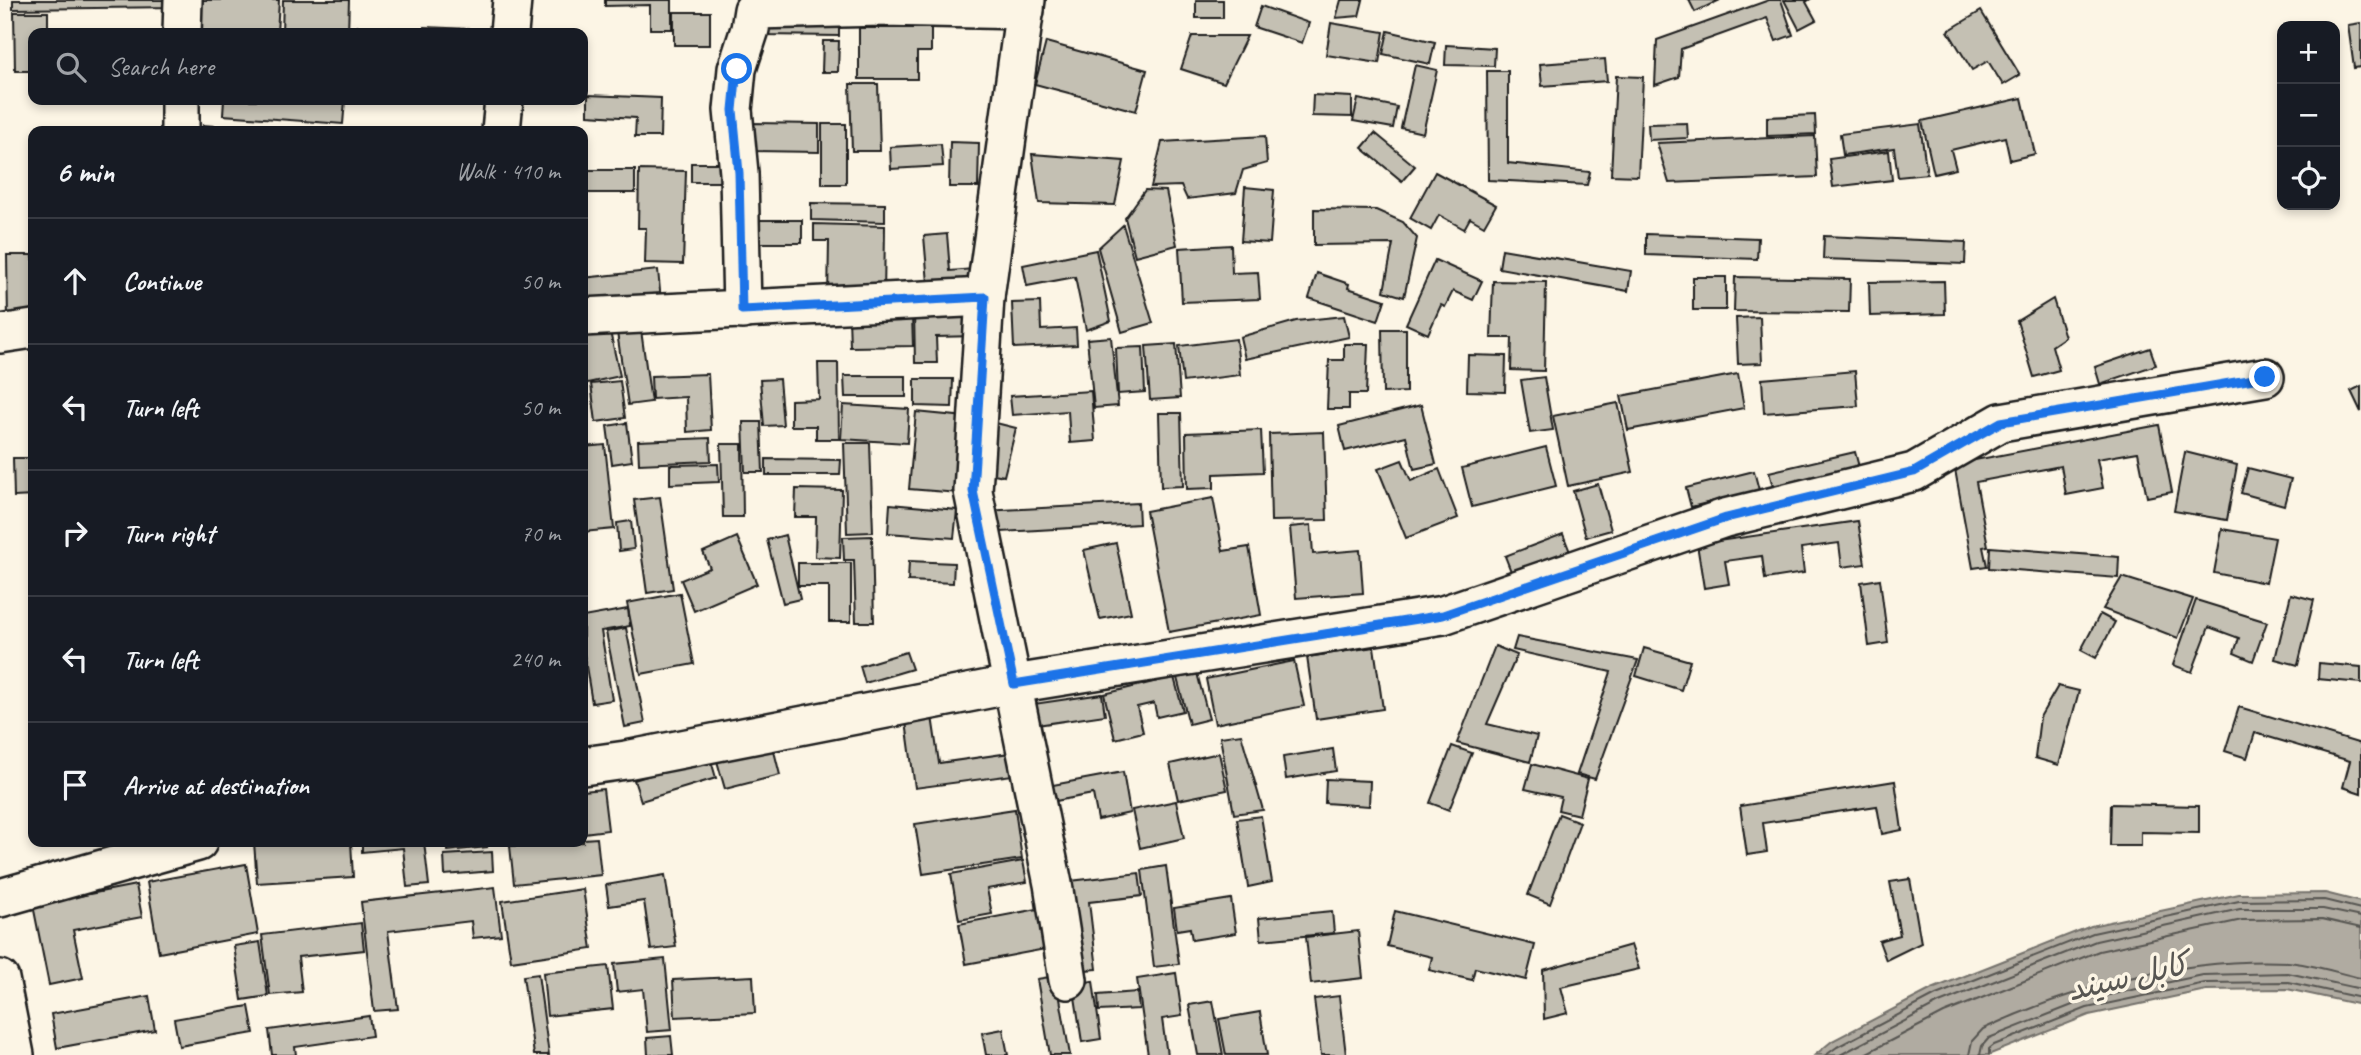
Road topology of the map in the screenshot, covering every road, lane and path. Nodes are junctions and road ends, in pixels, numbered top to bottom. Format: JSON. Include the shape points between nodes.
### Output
{"nodes":[{"id":1,"x":183,"y":0,"type":"edge"},
{"id":2,"x":512,"y":0,"type":"edge"},
{"id":3,"x":1025,"y":5,"type":"edge"},
{"id":4,"x":182,"y":28,"type":"edge"},
{"id":5,"x":509,"y":28,"type":"edge"},
{"id":6,"x":180,"y":105,"type":"edge"},
{"id":7,"x":504,"y":105,"type":"edge"},
{"id":8,"x":180,"y":126,"type":"edge"},
{"id":9,"x":501,"y":126,"type":"edge"},
{"id":10,"x":985,"y":297,"type":"junction"},
{"id":11,"x":742,"y":310,"type":"junction"},
{"id":12,"x":588,"y":317,"type":"edge"},
{"id":13,"x":28,"y":330,"type":"edge"},
{"id":14,"x":0,"y":334,"type":"edge"},
{"id":15,"x":2265,"y":377,"type":"dead end"},
{"id":16,"x":1014,"y":684,"type":"junction"},
{"id":17,"x":588,"y":765,"type":"edge"},
{"id":18,"x":180,"y":847,"type":"edge"},
{"id":19,"x":0,"y":898,"type":"edge"},
{"id":20,"x":0,"y":979,"type":"edge"},
{"id":21,"x":1068,"y":980,"type":"dead end"},
{"id":22,"x":15,"y":1055,"type":"edge"}],
"edges":[{"from":1,"to":4,"type":"street"},
{"from":2,"to":5,"type":"street"},
{"from":3,"to":10,"type":"street"},
{"from":3,"to":11,"type":"street","via":[[753,10],[737,69],[733,110]]},
{"from":6,"to":8,"type":"street"},
{"from":7,"to":9,"type":"street"},
{"from":10,"to":11,"type":"street"},
{"from":10,"to":16,"type":"street","via":[[973,491]]},
{"from":11,"to":12,"type":"street"},
{"from":13,"to":14,"type":"street"},
{"from":15,"to":16,"type":"street","via":[[2001,422],[1914,472],[1726,518],[1443,615]]},
{"from":16,"to":17,"type":"street"},
{"from":16,"to":21,"type":"street"},
{"from":18,"to":19,"type":"street"},
{"from":20,"to":22,"type":"street"}]}
